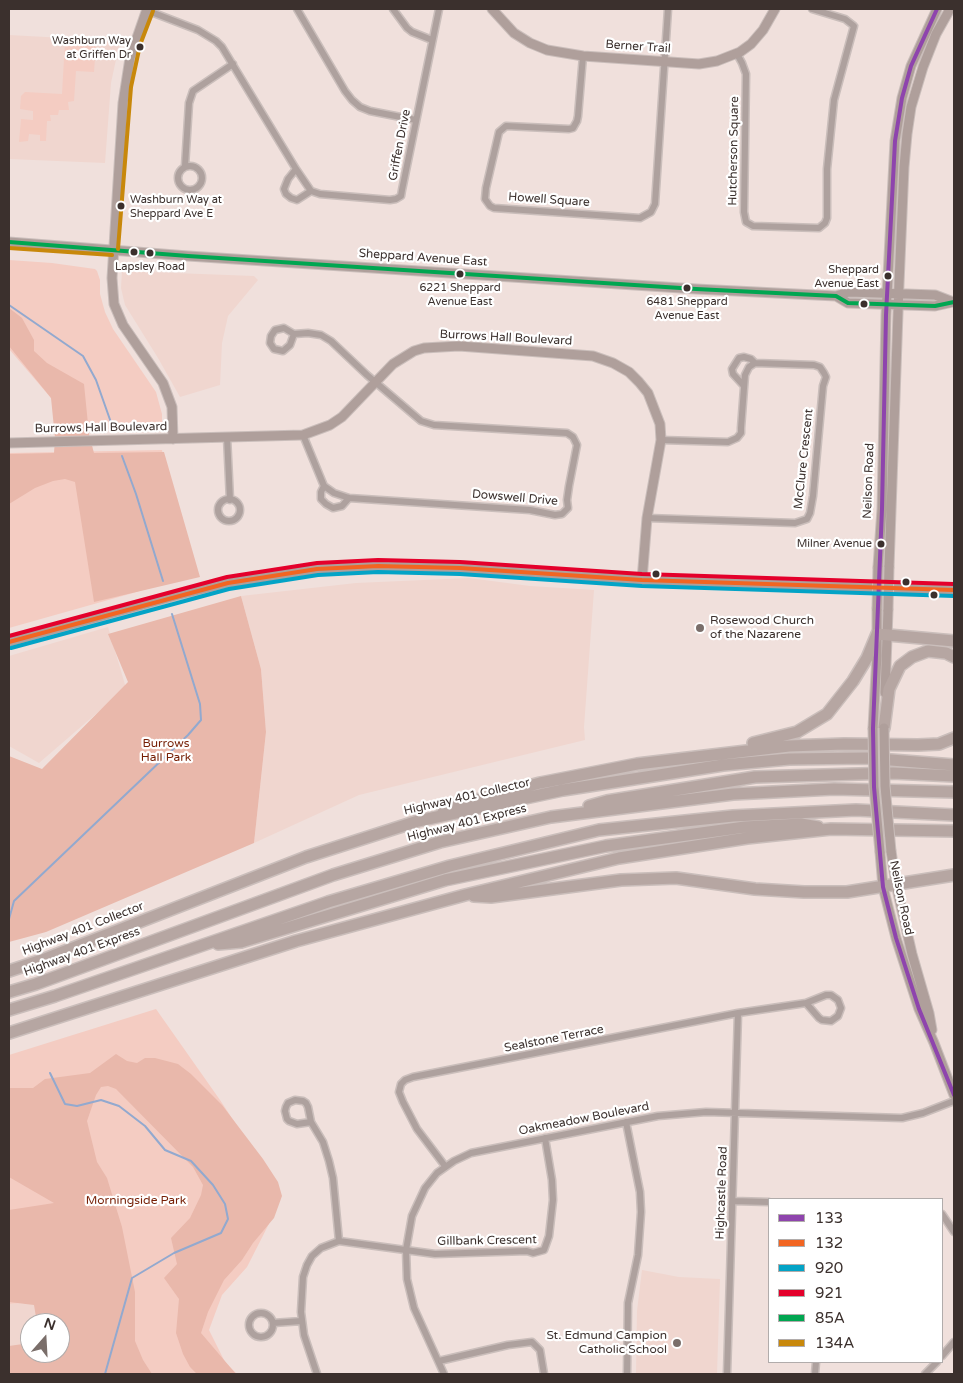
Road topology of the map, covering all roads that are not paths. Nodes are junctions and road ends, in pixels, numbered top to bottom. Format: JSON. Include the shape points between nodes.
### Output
{"nodes":[{"id":1,"x":297,"y":9,"type":"edge"},
{"id":2,"x":393,"y":9,"type":"edge"},
{"id":3,"x":439,"y":9,"type":"edge"},
{"id":4,"x":492,"y":9,"type":"edge"},
{"id":5,"x":668,"y":9,"type":"edge"},
{"id":6,"x":774,"y":9,"type":"edge"},
{"id":7,"x":812,"y":9,"type":"edge"},
{"id":8,"x":936,"y":9,"type":"edge"},
{"id":9,"x":950,"y":9,"type":"edge"},
{"id":10,"x":146,"y":10,"type":"edge"},
{"id":11,"x":432,"y":40,"type":"junction"},
{"id":12,"x":737,"y":54,"type":"junction"},
{"id":13,"x":583,"y":56,"type":"junction"},
{"id":14,"x":665,"y":62,"type":"junction"},
{"id":15,"x":233,"y":64,"type":"junction"},
{"id":16,"x":416,"y":120,"type":"junction"},
{"id":17,"x":185,"y":166,"type":"dead end"},
{"id":18,"x":296,"y":169,"type":"junction"},
{"id":19,"x":311,"y":191,"type":"junction"},
{"id":20,"x":9,"y":242,"type":"edge"},
{"id":21,"x":112,"y":250,"type":"junction"},
{"id":22,"x":887,"y":293,"type":"junction"},
{"id":23,"x":899,"y":293,"type":"junction"},
{"id":24,"x":836,"y":296,"type":"junction"},
{"id":25,"x":954,"y":302,"type":"edge"},
{"id":26,"x":887,"y":304,"type":"junction"},
{"id":27,"x":899,"y":305,"type":"junction"},
{"id":28,"x":294,"y":334,"type":"dead end"},
{"id":29,"x":755,"y":363,"type":"junction"},
{"id":30,"x":375,"y":383,"type":"junction"},
{"id":31,"x":744,"y":386,"type":"junction"},
{"id":32,"x":884,"y":397,"type":"junction"},
{"id":33,"x":896,"y":397,"type":"junction"},
{"id":34,"x":303,"y":435,"type":"junction"},
{"id":35,"x":227,"y":437,"type":"junction"},
{"id":36,"x":173,"y":439,"type":"junction"},
{"id":37,"x":661,"y":440,"type":"junction"},
{"id":38,"x":9,"y":443,"type":"edge"},
{"id":39,"x":324,"y":486,"type":"junction"},
{"id":40,"x":349,"y":498,"type":"junction"},
{"id":41,"x":230,"y":500,"type":"dead end"},
{"id":42,"x":647,"y":518,"type":"junction"},
{"id":43,"x":642,"y":580,"type":"junction"},
{"id":44,"x":954,"y":590,"type":"edge"},
{"id":45,"x":883,"y":634,"type":"junction"},
{"id":46,"x":954,"y":641,"type":"edge"},
{"id":47,"x":9,"y":642,"type":"edge"},
{"id":48,"x":954,"y":657,"type":"edge"},
{"id":49,"x":879,"y":728,"type":"junction"},
{"id":50,"x":954,"y":738,"type":"edge"},
{"id":51,"x":636,"y":764,"type":"junction"},
{"id":52,"x":954,"y":765,"type":"edge"},
{"id":53,"x":954,"y":776,"type":"edge"},
{"id":54,"x":954,"y":792,"type":"edge"},
{"id":55,"x":954,"y":815,"type":"edge"},
{"id":56,"x":551,"y":816,"type":"junction"},
{"id":57,"x":418,"y":820,"type":"junction"},
{"id":58,"x":832,"y":829,"type":"junction"},
{"id":59,"x":954,"y":830,"type":"edge"},
{"id":60,"x":954,"y":876,"type":"edge"},
{"id":61,"x":896,"y":884,"type":"junction"},
{"id":62,"x":884,"y":887,"type":"junction"},
{"id":63,"x":464,"y":895,"type":"junction"},
{"id":64,"x":196,"y":947,"type":"junction"},
{"id":65,"x":9,"y":971,"type":"edge"},
{"id":66,"x":9,"y":992,"type":"edge"},
{"id":67,"x":806,"y":1003,"type":"junction"},
{"id":68,"x":9,"y":1010,"type":"edge"},
{"id":69,"x":738,"y":1014,"type":"junction"},
{"id":70,"x":9,"y":1033,"type":"edge"},
{"id":71,"x":934,"y":1043,"type":"junction"},
{"id":72,"x":954,"y":1095,"type":"edge"},
{"id":73,"x":954,"y":1101,"type":"edge"},
{"id":74,"x":736,"y":1113,"type":"junction"},
{"id":75,"x":311,"y":1122,"type":"junction"},
{"id":76,"x":626,"y":1122,"type":"junction"},
{"id":77,"x":545,"y":1138,"type":"junction"},
{"id":78,"x":445,"y":1166,"type":"junction"},
{"id":79,"x":733,"y":1201,"type":"junction"},
{"id":80,"x":768,"y":1202,"type":"edge"},
{"id":81,"x":943,"y":1216,"type":"edge"},
{"id":82,"x":954,"y":1232,"type":"edge"},
{"id":83,"x":339,"y":1241,"type":"junction"},
{"id":84,"x":406,"y":1250,"type":"junction"},
{"id":85,"x":302,"y":1321,"type":"junction"},
{"id":86,"x":273,"y":1323,"type":"dead end"},
{"id":87,"x":954,"y":1342,"type":"edge"},
{"id":88,"x":943,"y":1354,"type":"edge"},
{"id":89,"x":439,"y":1361,"type":"junction"},
{"id":90,"x":935,"y":1363,"type":"edge"},
{"id":91,"x":317,"y":1374,"type":"edge"},
{"id":92,"x":444,"y":1374,"type":"edge"},
{"id":93,"x":544,"y":1374,"type":"edge"},
{"id":94,"x":626,"y":1374,"type":"edge"},
{"id":95,"x":727,"y":1374,"type":"edge"},
{"id":96,"x":925,"y":1374,"type":"edge"}],
"edges":[{"from":1,"to":16,"type":"street","via":[[352,100],[370,111]]},
{"from":2,"to":11,"type":"street","via":[[412,32]]},
{"from":3,"to":11,"type":"street","name":"Griffen Drive"},
{"from":4,"to":13,"type":"main road","name":"Berner Trail","via":[[514,33],[530,43],[547,50]]},
{"from":5,"to":14,"type":"street"},
{"from":6,"to":12,"type":"main road","name":"Berner Trail","via":[[763,30]]},
{"from":7,"to":12,"type":"street","name":"Hutcherson Square","via":[[844,19],[854,26],[832,109],[827,218],[819,228],[753,226],[746,222],[747,82],[746,70]]},
{"from":8,"to":22,"type":"main road","name":"Neilson Road","via":[[911,66],[898,120]]},
{"from":9,"to":23,"type":"main road","name":"Neilson Road","via":[[927,55],[911,107],[904,167]]},
{"from":10,"to":15,"type":"street","via":[[209,35]]},
{"from":10,"to":21,"type":"main road","via":[[134,43],[125,86]]},
{"from":11,"to":16,"type":"street","name":"Griffen Drive"},
{"from":12,"to":14,"type":"main road","name":"Berner Trail","via":[[699,64]]},
{"from":13,"to":14,"type":"main road","name":"Berner Trail"},
{"from":13,"to":14,"type":"street","name":"Howell Square","via":[[578,116],[573,128],[506,126],[499,132],[486,188],[485,199],[490,206],[640,218],[648,215],[655,204]]},
{"from":15,"to":17,"type":"street","via":[[193,91],[189,103]]},
{"from":15,"to":18,"type":"street"},
{"from":16,"to":19,"type":"street","name":"Griffen Drive","via":[[402,190],[396,199]]},
{"from":18,"to":19,"type":"street"},
{"from":18,"to":19,"type":"street","name":"Griffen Drive","via":[[284,189],[286,194],[297,200]]},
{"from":20,"to":21,"type":"main road","name":"Sheppard Avenue East"},
{"from":21,"to":24,"type":"main road","name":"Sheppard Avenue East"},
{"from":21,"to":36,"type":"main road","via":[[114,304],[123,326],[163,384],[172,407]]},
{"from":22,"to":23,"type":"main road","name":"Sheppard Avenue East"},
{"from":22,"to":24,"type":"main road","name":"Sheppard Avenue East","via":[[849,292]]},
{"from":22,"to":26,"type":"main road","name":"Neilson Road"},
{"from":23,"to":25,"type":"main road","name":"Sheppard Avenue East","via":[[935,295]]},
{"from":23,"to":27,"type":"main road","name":"Neilson Road"},
{"from":24,"to":26,"type":"main road","name":"Sheppard Avenue East","via":[[848,303]]},
{"from":25,"to":27,"type":"main road","name":"Sheppard Avenue East","via":[[936,306]]},
{"from":26,"to":27,"type":"main road","name":"Sheppard Avenue East"},
{"from":26,"to":32,"type":"main road","name":"Neilson Road"},
{"from":27,"to":33,"type":"main road","name":"Neilson Road"},
{"from":28,"to":30,"type":"street","via":[[321,335],[331,341]]},
{"from":29,"to":31,"type":"street","via":[[745,375]]},
{"from":29,"to":31,"type":"street","name":"McClure Crescent","via":[[748,357],[739,358],[732,368]]},
{"from":29,"to":42,"type":"street","name":"McClure Crescent","via":[[814,365],[820,367],[826,377],[808,517],[795,523]]},
{"from":30,"to":34,"type":"main road","name":"Burrows Hall Boulevard","via":[[342,417]]},
{"from":30,"to":37,"type":"main road","name":"Burrows Hall Boulevard","via":[[393,364],[414,351],[435,346],[593,356],[629,372],[648,393],[660,424]]},
{"from":30,"to":40,"type":"street","name":"Dowswell Drive","via":[[421,421],[434,425],[567,433],[577,445],[568,508],[555,515],[530,510]]},
{"from":31,"to":37,"type":"street","via":[[741,433],[734,440]]},
{"from":32,"to":33,"type":"main road"},
{"from":32,"to":45,"type":"main road","name":"Neilson Road","bridge":true,"via":[[877,609]]},
{"from":33,"to":45,"type":"main road","name":"Neilson Road","bridge":true,"via":[[888,610]]},
{"from":34,"to":35,"type":"main road","name":"Burrows Hall Boulevard"},
{"from":34,"to":39,"type":"street","name":"Dowswell Drive"},
{"from":35,"to":36,"type":"main road","name":"Burrows Hall Boulevard"},
{"from":35,"to":41,"type":"street"},
{"from":36,"to":38,"type":"main road","name":"Burrows Hall Boulevard"},
{"from":37,"to":42,"type":"main road","name":"Burrows Hall Boulevard"},
{"from":39,"to":40,"type":"street","name":"Dowswell Drive"},
{"from":39,"to":40,"type":"street","name":"Dowswell Drive","via":[[321,499],[333,508],[342,506]]},
{"from":42,"to":43,"type":"main road","name":"Burrows Hall Boulevard"},
{"from":43,"to":44,"type":"main road"},
{"from":43,"to":47,"type":"main road","via":[[460,568],[378,566],[309,570],[228,583]]},
{"from":45,"to":46,"type":"highway"},
{"from":45,"to":49,"type":"main road","name":"Neilson Road"},
{"from":45,"to":51,"type":"highway","via":[[827,714],[797,732],[763,742],[650,757]]},
{"from":48,"to":49,"type":"highway","via":[[928,651],[900,666],[889,689]]},
{"from":49,"to":61,"type":"main road","name":"Neilson Road","bridge":true},
{"from":49,"to":62,"type":"main road","name":"Neilson Road","bridge":true,"via":[[874,787]]},
{"from":50,"to":51,"type":"highway","via":[[939,744],[789,746]]},
{"from":51,"to":57,"type":"highway","via":[[540,783],[448,807]]},
{"from":52,"to":57,"type":"highway","name":"Highway 401 Collector","via":[[866,758],[790,759],[723,765],[563,790]]},
{"from":53,"to":56,"type":"highway","via":[[893,773],[755,777],[607,801]]},
{"from":54,"to":56,"type":"highway","name":"Highway 401 Express","via":[[834,789],[734,794]]},
{"from":55,"to":64,"type":"highway","via":[[856,810],[733,816],[599,830],[450,866],[328,902]]},
{"from":56,"to":66,"type":"highway","name":"Highway 401 Express","via":[[440,842],[333,875]]},
{"from":57,"to":65,"type":"highway","name":"Highway 401 Collector","via":[[306,857]]},
{"from":58,"to":59,"type":"highway"},
{"from":58,"to":63,"type":"highway","via":[[747,838],[619,858]]},
{"from":58,"to":64,"type":"highway","via":[[801,824],[745,827],[606,846],[445,880],[241,942]]},
{"from":60,"to":61,"type":"highway"},
{"from":61,"to":62,"type":"highway"},
{"from":61,"to":71,"type":"main road","name":"Neilson Road"},
{"from":62,"to":63,"type":"highway","via":[[847,892],[804,892],[676,878],[621,880],[491,897]]},
{"from":62,"to":71,"type":"main road","name":"Neilson Road","via":[[896,938],[919,1009]]},
{"from":63,"to":70,"type":"highway","via":[[296,941]]},
{"from":64,"to":68,"type":"highway"},
{"from":67,"to":67,"type":"street","name":"Sealstone Terrace","via":[[822,1020],[831,1021],[840,1012],[838,1000],[831,995]]},
{"from":67,"to":69,"type":"street","name":"Sealstone Terrace"},
{"from":69,"to":74,"type":"street","name":"Highcastle Road"},
{"from":69,"to":78,"type":"street","name":"Sealstone Terrace","via":[[405,1080],[399,1092],[403,1102],[417,1129]]},
{"from":71,"to":72,"type":"main road","name":"Neilson Road"},
{"from":73,"to":74,"type":"street","name":"Oakmeadow Boulevard","via":[[902,1118]]},
{"from":74,"to":76,"type":"street","name":"Oakmeadow Boulevard","via":[[678,1114]]},
{"from":74,"to":79,"type":"street","name":"Highcastle Road"},
{"from":75,"to":75,"type":"street","via":[[306,1103],[299,1100],[288,1103],[285,1111],[289,1122]]},
{"from":75,"to":83,"type":"street","via":[[323,1142],[333,1178]]},
{"from":76,"to":77,"type":"street","name":"Oakmeadow Boulevard"},
{"from":76,"to":94,"type":"street","via":[[641,1212],[638,1255],[628,1303]]},
{"from":77,"to":78,"type":"street","name":"Oakmeadow Boulevard","via":[[471,1153]]},
{"from":77,"to":84,"type":"street","name":"Gillbank Crescent","via":[[554,1200],[544,1250],[436,1254]]},
{"from":78,"to":84,"type":"street","name":"Oakmeadow Boulevard","via":[[428,1183],[414,1210]]},
{"from":79,"to":80,"type":"street"},
{"from":79,"to":95,"type":"street","name":"Highcastle Road"},
{"from":81,"to":82,"type":"street"},
{"from":83,"to":84,"type":"street"},
{"from":83,"to":85,"type":"street","via":[[321,1248],[307,1265],[303,1277]]},
{"from":84,"to":89,"type":"street","name":"Oakmeadow Boulevard","via":[[407,1280],[414,1308]]},
{"from":85,"to":86,"type":"street"},
{"from":85,"to":91,"type":"street"},
{"from":87,"to":88,"type":"street"},
{"from":89,"to":92,"type":"street","name":"Oakmeadow Boulevard"},
{"from":89,"to":93,"type":"street","via":[[532,1342],[540,1350]]},
{"from":90,"to":96,"type":"street"}]}
